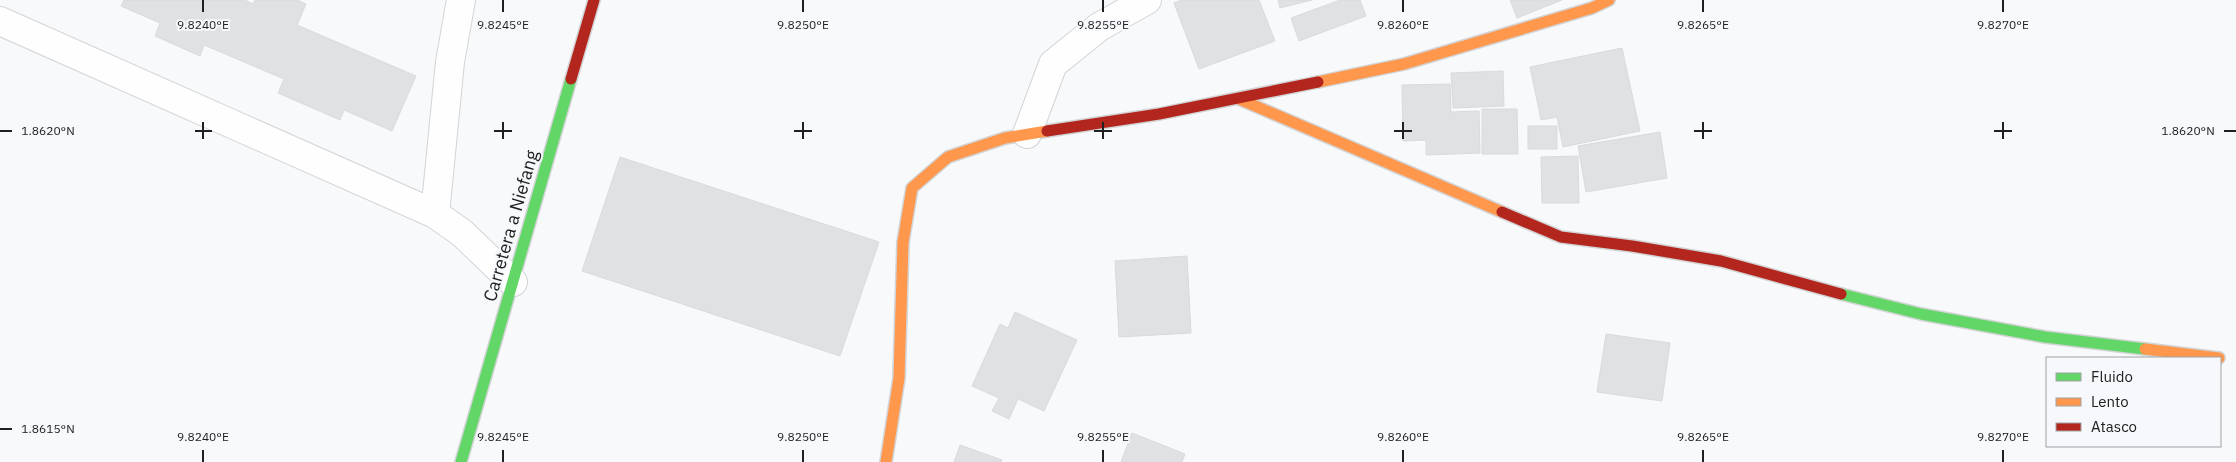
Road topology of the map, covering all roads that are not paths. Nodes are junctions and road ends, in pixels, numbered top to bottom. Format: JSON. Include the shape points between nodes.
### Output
{"nodes":[{"id":1,"x":7,"y":0,"type":"edge"},
{"id":2,"x":461,"y":0,"type":"edge"},
{"id":3,"x":594,"y":0,"type":"edge"},
{"id":4,"x":1147,"y":0,"type":"edge"},
{"id":5,"x":1609,"y":0,"type":"edge"},
{"id":6,"x":0,"y":19,"type":"edge"},
{"id":7,"x":1239,"y":99,"type":"junction"},
{"id":8,"x":1028,"y":134,"type":"junction"},
{"id":9,"x":435,"y":214,"type":"junction"},
{"id":10,"x":513,"y":282,"type":"junction"},
{"id":11,"x":2211,"y":357,"type":"edge"},
{"id":12,"x":2221,"y":358,"type":"edge"},
{"id":13,"x":2236,"y":360,"type":"edge"},
{"id":14,"x":461,"y":462,"type":"edge"},
{"id":15,"x":886,"y":462,"type":"edge"}],
"edges":[{"from":1,"to":6,"type":"street"},
{"from":2,"to":9,"type":"street","via":[[450,62]]},
{"from":3,"to":10,"type":"street","name":"Carretera a Niefang"},
{"from":4,"to":8,"type":"street","via":[[1099,27],[1053,64]]},
{"from":5,"to":7,"type":"street","via":[[1592,8],[1404,64]]},
{"from":6,"to":9,"type":"street"},
{"from":7,"to":8,"type":"street"},
{"from":7,"to":11,"type":"street","via":[[1561,237],[1721,261],[1921,314],[2026,333]]},
{"from":8,"to":15,"type":"street","via":[[1005,138],[948,158],[912,188],[903,242],[899,378]]},
{"from":9,"to":10,"type":"street","via":[[462,233]]},
{"from":10,"to":14,"type":"street","name":"Carretera a Niefang"},
{"from":12,"to":13,"type":"street"}]}
